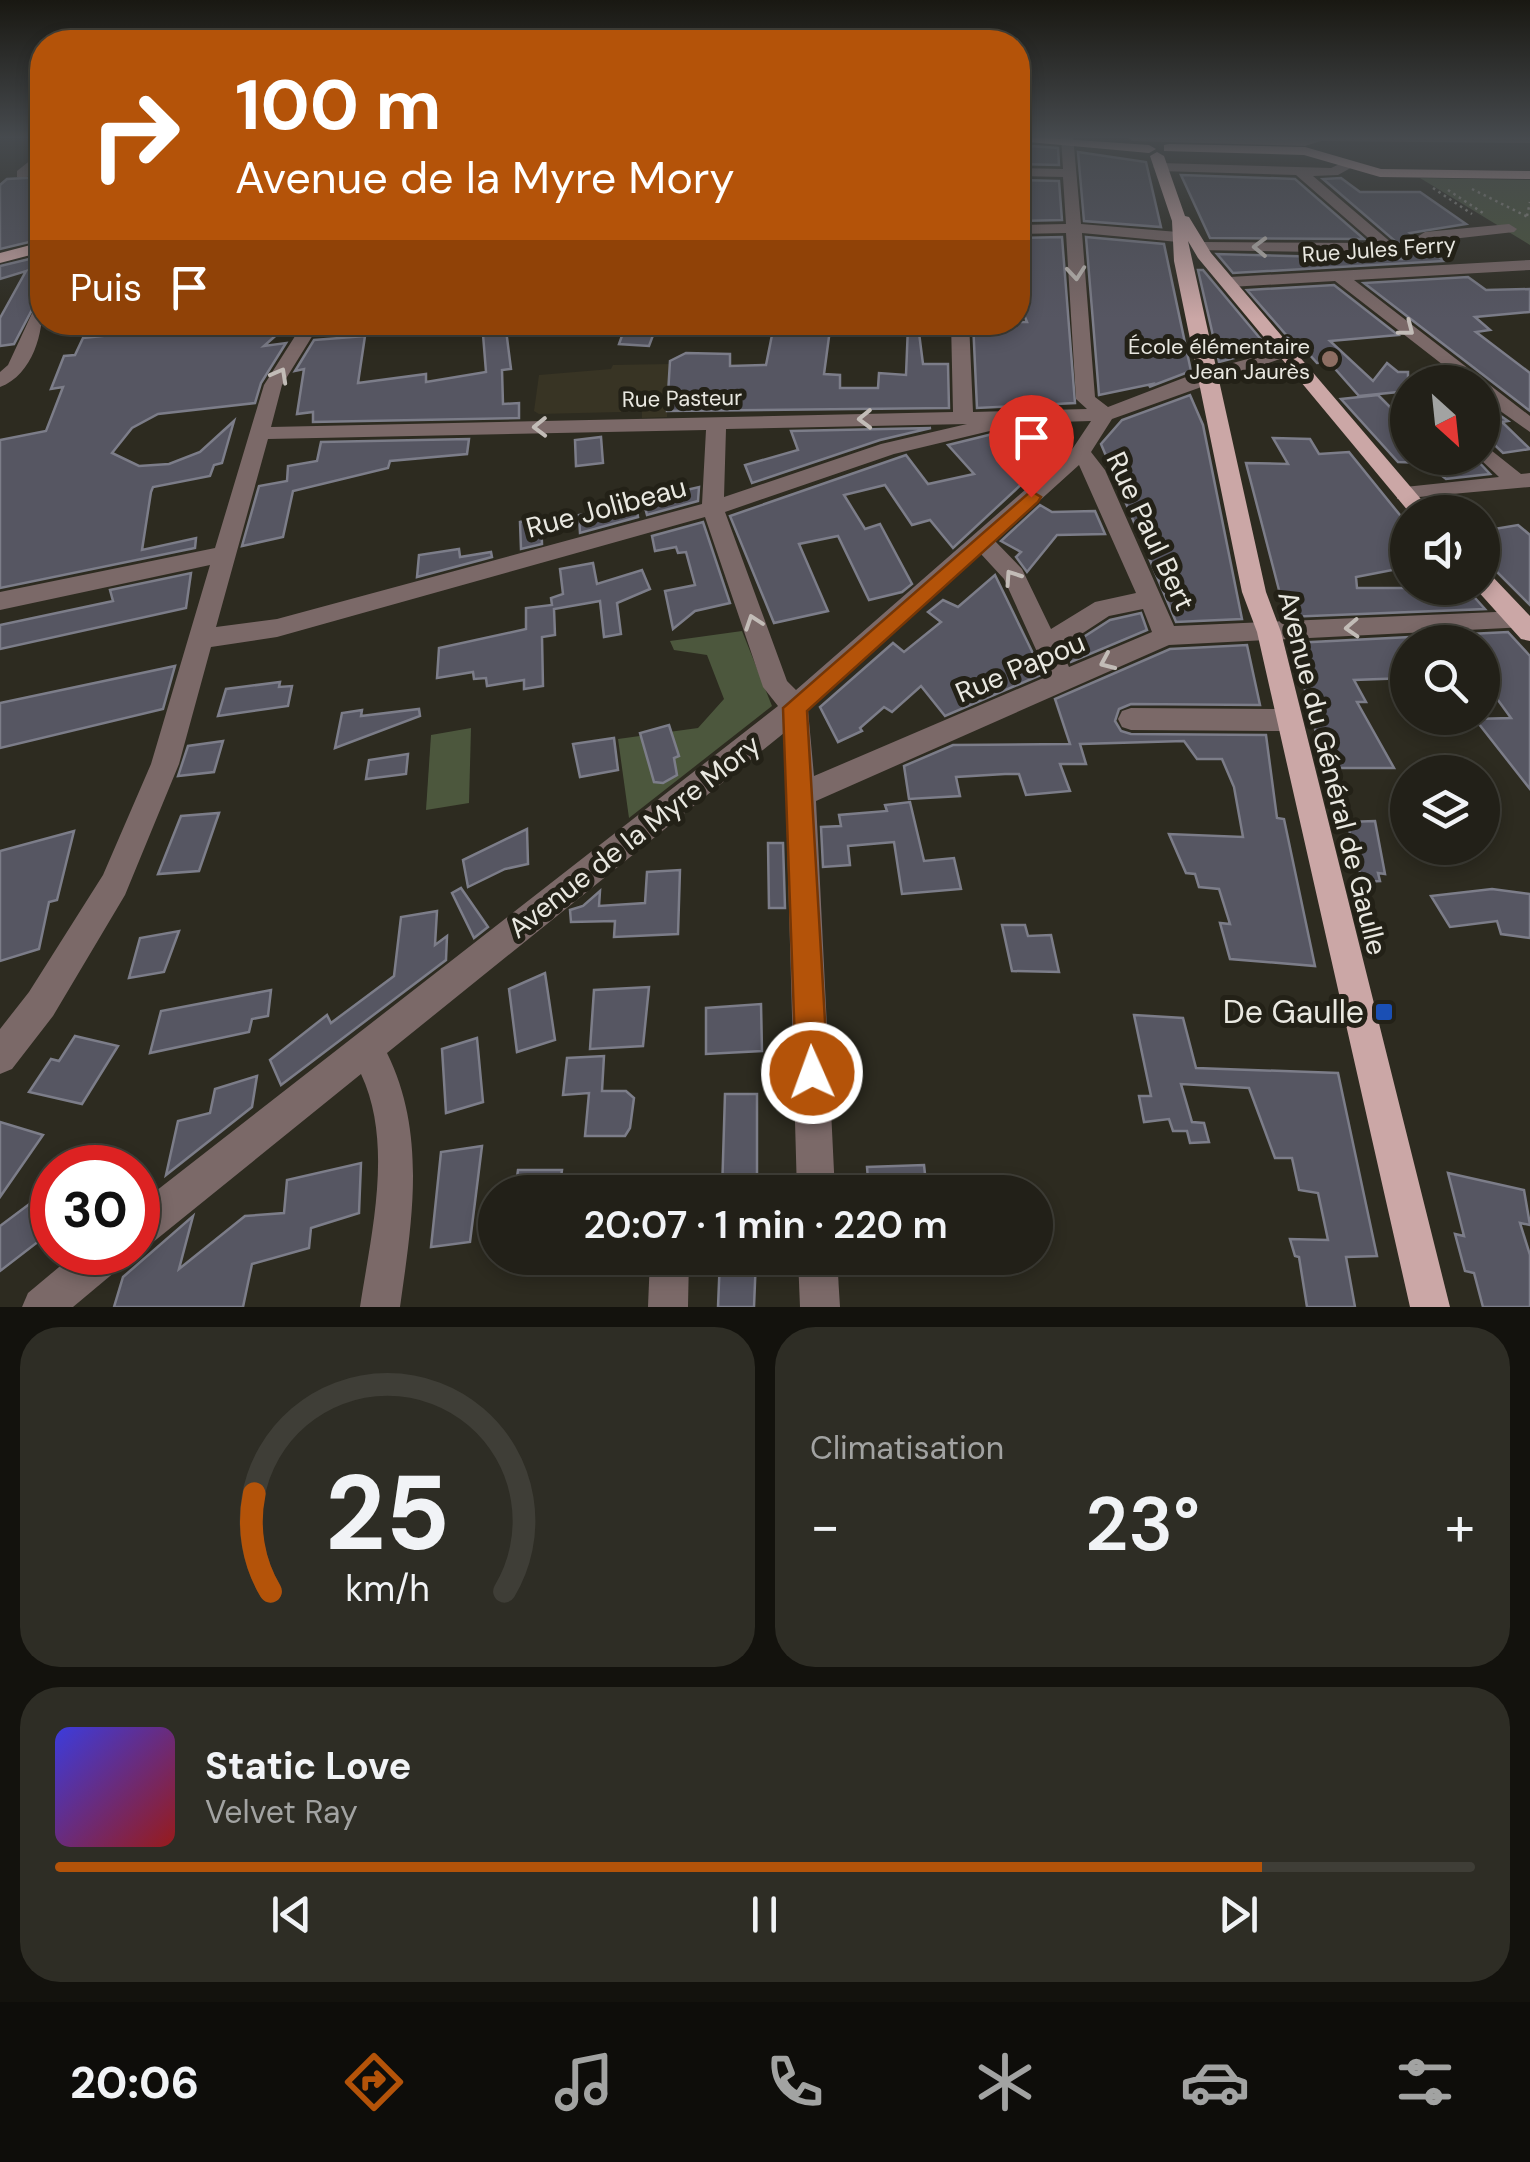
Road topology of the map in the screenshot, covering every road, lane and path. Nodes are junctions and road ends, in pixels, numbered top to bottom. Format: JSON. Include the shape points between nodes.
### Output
{"nodes":[{"id":1,"x":1070,"y":197,"type":"edge"},
{"id":2,"x":1171,"y":197,"type":"edge"},
{"id":3,"x":1329,"y":197,"type":"edge"},
{"id":4,"x":1456,"y":197,"type":"edge"},
{"id":5,"x":1490,"y":197,"type":"edge"},
{"id":6,"x":1446,"y":198,"type":"dead end"},
{"id":7,"x":1452,"y":202,"type":"dead end"},
{"id":8,"x":1530,"y":202,"type":"edge"},
{"id":9,"x":1528,"y":217,"type":"edge"},
{"id":10,"x":1072,"y":228,"type":"junction"},
{"id":11,"x":1030,"y":230,"type":"edge"},
{"id":12,"x":1508,"y":233,"type":"joint"},
{"id":13,"x":1426,"y":236,"type":"dead end"},
{"id":14,"x":1191,"y":244,"type":"junction"},
{"id":15,"x":1388,"y":248,"type":"junction"},
{"id":16,"x":30,"y":250,"type":"edge"},
{"id":17,"x":0,"y":258,"type":"edge"},
{"id":18,"x":1527,"y":266,"type":"edge"},
{"id":19,"x":1413,"y":270,"type":"junction"},
{"id":20,"x":1338,"y":275,"type":"junction"},
{"id":21,"x":1230,"y":282,"type":"junction"},
{"id":22,"x":31,"y":335,"type":"edge"},
{"id":23,"x":305,"y":335,"type":"edge"},
{"id":24,"x":960,"y":335,"type":"edge"},
{"id":25,"x":1284,"y":354,"type":"junction"},
{"id":26,"x":1454,"y":365,"type":"edge"},
{"id":27,"x":1206,"y":376,"type":"junction"},
{"id":28,"x":0,"y":381,"type":"edge"},
{"id":29,"x":1500,"y":402,"type":"edge"},
{"id":30,"x":1105,"y":415,"type":"junction"},
{"id":31,"x":963,"y":417,"type":"junction"},
{"id":32,"x":1022,"y":417,"type":"junction"},
{"id":33,"x":716,"y":422,"type":"junction"},
{"id":34,"x":1530,"y":426,"type":"edge"},
{"id":35,"x":260,"y":433,"type":"junction"},
{"id":36,"x":1080,"y":452,"type":"junction"},
{"id":37,"x":1500,"y":463,"type":"edge"},
{"id":38,"x":1524,"y":481,"type":"edge"},
{"id":39,"x":1404,"y":494,"type":"joint"},
{"id":40,"x":713,"y":508,"type":"junction"},
{"id":41,"x":983,"y":542,"type":"junction"},
{"id":42,"x":225,"y":554,"type":"junction"},
{"id":43,"x":1150,"y":599,"type":"junction"},
{"id":44,"x":1500,"y":600,"type":"edge"},
{"id":45,"x":0,"y":601,"type":"edge"},
{"id":46,"x":1524,"y":626,"type":"edge"},
{"id":47,"x":1270,"y":632,"type":"junction"},
{"id":48,"x":1166,"y":636,"type":"junction"},
{"id":49,"x":202,"y":638,"type":"junction"},
{"id":50,"x":1046,"y":644,"type":"junction"},
{"id":51,"x":1063,"y":681,"type":"junction"},
{"id":52,"x":795,"y":708,"type":"junction"},
{"id":53,"x":1131,"y":719,"type":"dead end"},
{"id":54,"x":1290,"y":720,"type":"junction"},
{"id":55,"x":802,"y":794,"type":"junction"},
{"id":56,"x":366,"y":1048,"type":"junction"},
{"id":57,"x":0,"y":1057,"type":"edge"},
{"id":58,"x":815,"y":1175,"type":"edge"},
{"id":59,"x":160,"y":1212,"type":"edge"},
{"id":60,"x":80,"y":1275,"type":"edge"},
{"id":61,"x":669,"y":1275,"type":"edge"},
{"id":62,"x":819,"y":1275,"type":"edge"},
{"id":63,"x":42,"y":1307,"type":"edge"},
{"id":64,"x":380,"y":1307,"type":"edge"},
{"id":65,"x":668,"y":1307,"type":"edge"},
{"id":66,"x":820,"y":1307,"type":"edge"},
{"id":67,"x":1430,"y":1307,"type":"edge"}],
"edges":[{"from":1,"to":10,"type":"street"},
{"from":2,"to":14,"type":"main road"},
{"from":3,"to":15,"type":"street"},
{"from":4,"to":12,"type":"path"},
{"from":5,"to":9,"type":"path"},
{"from":6,"to":7,"type":"path"},
{"from":8,"to":9,"type":"path"},
{"from":10,"to":11,"type":"street"},
{"from":10,"to":14,"type":"street"},
{"from":10,"to":30,"type":"street","one_way":true,"via":[[1086,398]]},
{"from":12,"to":13,"type":"street"},
{"from":15,"to":14,"type":"street","one_way":true},
{"from":14,"to":21,"type":"main road"},
{"from":14,"to":27,"type":"main road","name":"Avenue du Général de Gaulle","via":[[1182,261]]},
{"from":15,"to":19,"type":"street"},
{"from":16,"to":17,"type":"main road"},
{"from":18,"to":19,"type":"street","name":"Rue Jules Ferry"},
{"from":19,"to":20,"type":"street","name":"Rue Jules Ferry"},
{"from":20,"to":21,"type":"street","name":"Rue Jules Ferry"},
{"from":20,"to":26,"type":"street","one_way":true},
{"from":21,"to":25,"type":"main road"},
{"from":22,"to":28,"type":"street","via":[[16,368]]},
{"from":35,"to":23,"type":"street","one_way":true,"via":[[273,385]]},
{"from":24,"to":31,"type":"street"},
{"from":25,"to":27,"type":"street"},
{"from":25,"to":39,"type":"main road"},
{"from":27,"to":30,"type":"street"},
{"from":27,"to":47,"type":"main road","name":"Avenue du Général de Gaulle","via":[[1254,592]]},
{"from":29,"to":34,"type":"street"},
{"from":30,"to":32,"type":"street","name":"Rue Pasteur"},
{"from":30,"to":36,"type":"street","name":"Avenue de la Myre Mory"},
{"from":31,"to":32,"type":"street","name":"Rue Pasteur"},
{"from":31,"to":33,"type":"street","name":"Rue Pasteur","one_way":true},
{"from":32,"to":40,"type":"street","name":"Rue Jolibeau","via":[[888,449]]},
{"from":33,"to":35,"type":"street","name":"Rue Pasteur","one_way":true},
{"from":33,"to":40,"type":"street"},
{"from":35,"to":42,"type":"street"},
{"from":36,"to":41,"type":"street","name":"Avenue de la Myre Mory"},
{"from":36,"to":43,"type":"street","name":"Rue Paul Bert","via":[[1096,470]]},
{"from":37,"to":38,"type":"street"},
{"from":38,"to":39,"type":"street"},
{"from":40,"to":49,"type":"street","name":"Rue Jolibeau","via":[[277,628]]},
{"from":52,"to":40,"type":"street","one_way":true,"via":[[776,687]]},
{"from":50,"to":41,"type":"street","one_way":true,"via":[[1014,575]]},
{"from":41,"to":52,"type":"street","name":"Avenue de la Myre Mory"},
{"from":42,"to":45,"type":"street"},
{"from":42,"to":49,"type":"street"},
{"from":43,"to":48,"type":"street","name":"Rue Paul Bert"},
{"from":43,"to":50,"type":"street","via":[[1103,608]]},
{"from":44,"to":46,"type":"main road"},
{"from":46,"to":47,"type":"street","name":"Rue Papou","one_way":true},
{"from":47,"to":48,"type":"street","name":"Rue Papou"},
{"from":47,"to":54,"type":"main road","name":"Avenue du Général de Gaulle"},
{"from":48,"to":51,"type":"street","name":"Rue Papou","one_way":true},
{"from":49,"to":57,"type":"street","via":[[165,764],[114,885]]},
{"from":50,"to":51,"type":"street"},
{"from":51,"to":55,"type":"street","name":"Rue Papou"},
{"from":52,"to":55,"type":"street"},
{"from":52,"to":56,"type":"street","name":"Avenue de la Myre Mory"},
{"from":53,"to":54,"type":"street"},
{"from":54,"to":67,"type":"main road","name":"Avenue du Général de Gaulle"},
{"from":55,"to":58,"type":"street"},
{"from":56,"to":59,"type":"street","name":"Avenue de la Myre Mory"},
{"from":56,"to":64,"type":"street","via":[[396,1128],[396,1195]]},
{"from":60,"to":63,"type":"street"},
{"from":61,"to":65,"type":"street"},
{"from":62,"to":66,"type":"street"}]}
